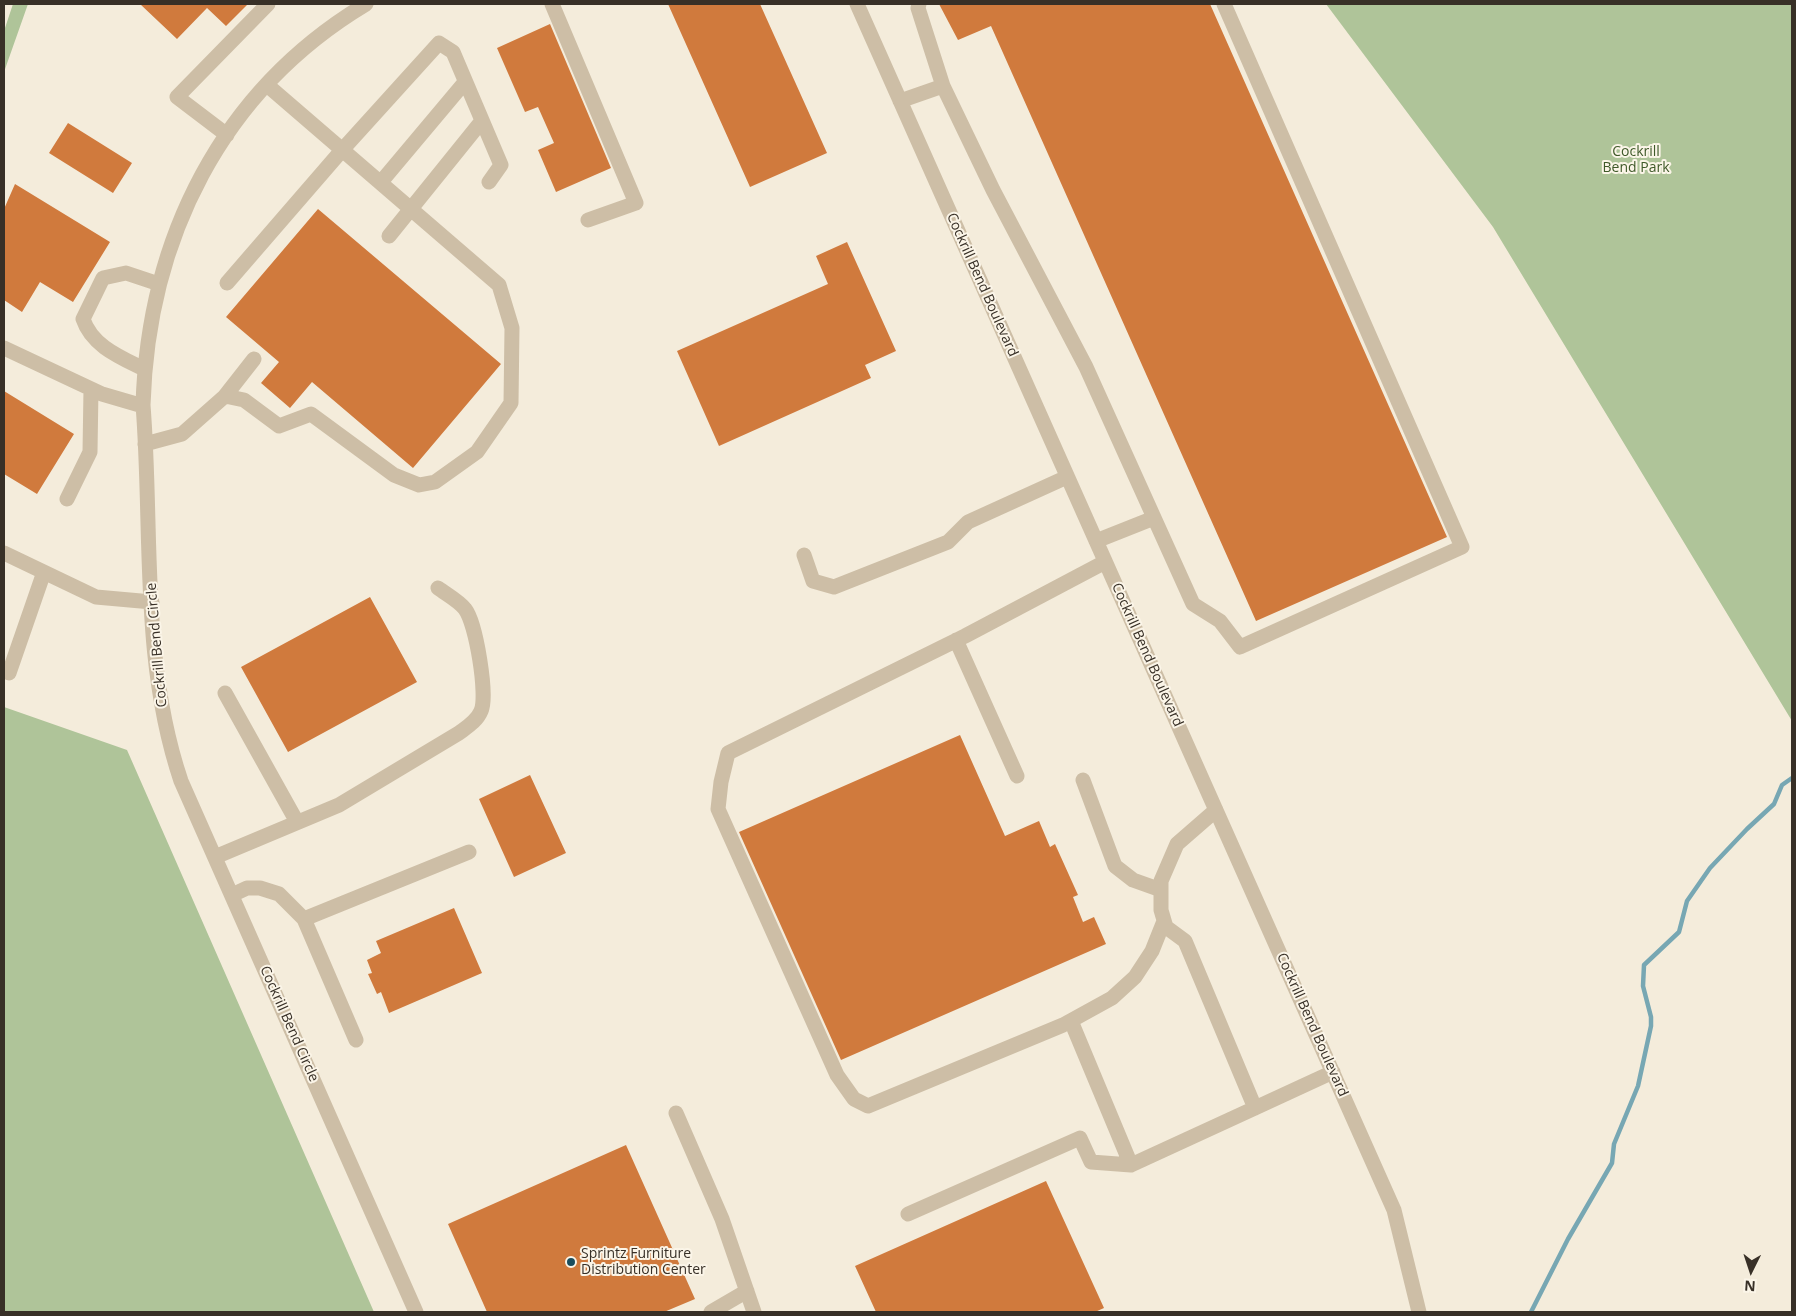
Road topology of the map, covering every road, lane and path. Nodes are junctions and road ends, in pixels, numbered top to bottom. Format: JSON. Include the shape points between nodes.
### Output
{"nodes":[{"id":1,"x":268,"y":4,"type":"edge"},
{"id":2,"x":366,"y":4,"type":"edge"},
{"id":3,"x":552,"y":4,"type":"edge"},
{"id":4,"x":857,"y":4,"type":"edge"},
{"id":5,"x":919,"y":4,"type":"edge"},
{"id":6,"x":1224,"y":4,"type":"edge"},
{"id":7,"x":465,"y":82,"type":"junction"},
{"id":8,"x":267,"y":84,"type":"junction"},
{"id":9,"x":943,"y":86,"type":"junction"},
{"id":10,"x":900,"y":101,"type":"junction"},
{"id":11,"x":481,"y":122,"type":"junction"},
{"id":12,"x":227,"y":135,"type":"junction"},
{"id":13,"x":342,"y":149,"type":"junction"},
{"id":14,"x":381,"y":182,"type":"junction"},
{"id":15,"x":489,"y":182,"type":"dead end"},
{"id":16,"x":412,"y":208,"type":"junction"},
{"id":17,"x":588,"y":220,"type":"dead end"},
{"id":18,"x":389,"y":236,"type":"dead end"},
{"id":19,"x":227,"y":283,"type":"dead end"},
{"id":20,"x":159,"y":284,"type":"junction"},
{"id":21,"x":4,"y":348,"type":"edge"},
{"id":22,"x":254,"y":359,"type":"dead end"},
{"id":23,"x":144,"y":369,"type":"junction"},
{"id":24,"x":91,"y":389,"type":"junction"},
{"id":25,"x":225,"y":396,"type":"junction"},
{"id":26,"x":143,"y":406,"type":"junction"},
{"id":27,"x":145,"y":444,"type":"junction"},
{"id":28,"x":1068,"y":477,"type":"junction"},
{"id":29,"x":68,"y":499,"type":"dead end"},
{"id":30,"x":1154,"y":518,"type":"junction"},
{"id":31,"x":1096,"y":541,"type":"junction"},
{"id":32,"x":4,"y":553,"type":"edge"},
{"id":33,"x":804,"y":555,"type":"dead end"},
{"id":34,"x":1105,"y":562,"type":"junction"},
{"id":35,"x":44,"y":572,"type":"junction"},
{"id":36,"x":438,"y":588,"type":"dead end"},
{"id":37,"x":152,"y":602,"type":"junction"},
{"id":38,"x":956,"y":640,"type":"junction"},
{"id":39,"x":10,"y":673,"type":"dead end"},
{"id":40,"x":225,"y":693,"type":"dead end"},
{"id":41,"x":1017,"y":776,"type":"dead end"},
{"id":42,"x":1083,"y":780,"type":"dead end"},
{"id":43,"x":1216,"y":810,"type":"junction"},
{"id":44,"x":297,"y":822,"type":"junction"},
{"id":45,"x":469,"y":852,"type":"dead end"},
{"id":46,"x":215,"y":857,"type":"junction"},
{"id":47,"x":1161,"y":890,"type":"junction"},
{"id":48,"x":232,"y":895,"type":"junction"},
{"id":49,"x":304,"y":919,"type":"junction"},
{"id":50,"x":1164,"y":921,"type":"junction"},
{"id":51,"x":1071,"y":1021,"type":"junction"},
{"id":52,"x":356,"y":1040,"type":"dead end"},
{"id":53,"x":1332,"y":1072,"type":"junction"},
{"id":54,"x":1255,"y":1108,"type":"junction"},
{"id":55,"x":676,"y":1113,"type":"dead end"},
{"id":56,"x":1131,"y":1165,"type":"junction"},
{"id":57,"x":908,"y":1214,"type":"dead end"},
{"id":58,"x":747,"y":1292,"type":"junction"},
{"id":59,"x":416,"y":1312,"type":"edge"},
{"id":60,"x":711,"y":1312,"type":"edge"},
{"id":61,"x":754,"y":1312,"type":"edge"},
{"id":62,"x":1418,"y":1312,"type":"edge"}],
"edges":[{"from":1,"to":12,"type":"street","via":[[177,97]]},
{"from":2,"to":8,"type":"street","name":"Cockrill Bend Circle","via":[[307,46]]},
{"from":3,"to":17,"type":"street","via":[[636,203]]},
{"from":4,"to":10,"type":"street","name":"Cockrill Bend Boulevard"},
{"from":5,"to":9,"type":"street"},
{"from":6,"to":30,"type":"street","via":[[1462,547],[1240,647],[1220,621],[1193,604]]},
{"from":7,"to":11,"type":"street"},
{"from":7,"to":13,"type":"street","via":[[453,52],[439,43]]},
{"from":7,"to":14,"type":"street"},
{"from":8,"to":12,"type":"street","name":"Cockrill Bend Circle"},
{"from":8,"to":13,"type":"street"},
{"from":9,"to":10,"type":"street"},
{"from":9,"to":30,"type":"street","via":[[993,190],[1086,367]]},
{"from":10,"to":28,"type":"street","name":"Cockrill Bend Boulevard"},
{"from":11,"to":15,"type":"street","via":[[501,165]]},
{"from":11,"to":16,"type":"street"},
{"from":12,"to":20,"type":"street","name":"Cockrill Bend Circle","via":[[196,186]]},
{"from":13,"to":14,"type":"street"},
{"from":13,"to":19,"type":"street"},
{"from":14,"to":16,"type":"street"},
{"from":16,"to":18,"type":"street"},
{"from":16,"to":25,"type":"street","via":[[499,285],[512,328],[511,403],[477,452],[435,482],[419,485],[394,475],[311,414],[279,426],[244,400]]},
{"from":20,"to":23,"type":"street","name":"Cockrill Bend Circle"},
{"from":20,"to":23,"type":"street","via":[[126,272],[104,278],[83,319],[91,337],[122,359]]},
{"from":21,"to":24,"type":"street"},
{"from":22,"to":25,"type":"street"},
{"from":23,"to":26,"type":"street","name":"Cockrill Bend Circle"},
{"from":24,"to":26,"type":"street"},
{"from":24,"to":29,"type":"street","via":[[90,452]]},
{"from":25,"to":27,"type":"street","via":[[182,434]]},
{"from":26,"to":27,"type":"street","name":"Cockrill Bend Circle"},
{"from":27,"to":37,"type":"street","name":"Cockrill Bend Circle"},
{"from":28,"to":31,"type":"street","name":"Cockrill Bend Boulevard"},
{"from":28,"to":33,"type":"street","via":[[968,522],[948,542],[834,587],[813,581]]},
{"from":30,"to":31,"type":"street"},
{"from":31,"to":34,"type":"street","name":"Cockrill Bend Boulevard"},
{"from":32,"to":35,"type":"street"},
{"from":34,"to":38,"type":"street"},
{"from":34,"to":43,"type":"street","name":"Cockrill Bend Boulevard"},
{"from":35,"to":37,"type":"street","via":[[96,597]]},
{"from":35,"to":39,"type":"street"},
{"from":36,"to":44,"type":"street","via":[[466,609],[476,638],[483,694],[482,710],[476,720],[339,804]]},
{"from":37,"to":46,"type":"street","name":"Cockrill Bend Circle","via":[[157,679],[166,730],[181,781]]},
{"from":38,"to":41,"type":"street"},
{"from":38,"to":51,"type":"street","via":[[728,753],[718,809],[836,1075],[854,1099],[868,1106]]},
{"from":40,"to":44,"type":"street"},
{"from":42,"to":47,"type":"street","via":[[1115,866],[1133,880]]},
{"from":43,"to":47,"type":"street","via":[[1177,844],[1161,881]]},
{"from":43,"to":53,"type":"street","name":"Cockrill Bend Boulevard"},
{"from":44,"to":46,"type":"street"},
{"from":45,"to":49,"type":"street"},
{"from":46,"to":48,"type":"street","name":"Cockrill Bend Circle"},
{"from":47,"to":50,"type":"street","via":[[1160,910]]},
{"from":48,"to":49,"type":"street","via":[[247,888],[279,894]]},
{"from":48,"to":59,"type":"street","name":"Cockrill Bend Circle"},
{"from":49,"to":52,"type":"street"},
{"from":50,"to":51,"type":"street","via":[[1152,951],[1135,977],[1112,998]]},
{"from":50,"to":54,"type":"street","via":[[1166,927],[1185,941]]},
{"from":51,"to":56,"type":"street"},
{"from":53,"to":54,"type":"street"},
{"from":53,"to":62,"type":"street","name":"Cockrill Bend Boulevard","via":[[1394,1210]]},
{"from":54,"to":56,"type":"street"},
{"from":55,"to":58,"type":"street","via":[[722,1219]]},
{"from":56,"to":57,"type":"street","via":[[1091,1162],[1080,1138]]},
{"from":58,"to":60,"type":"street"},
{"from":58,"to":61,"type":"street"}]}
